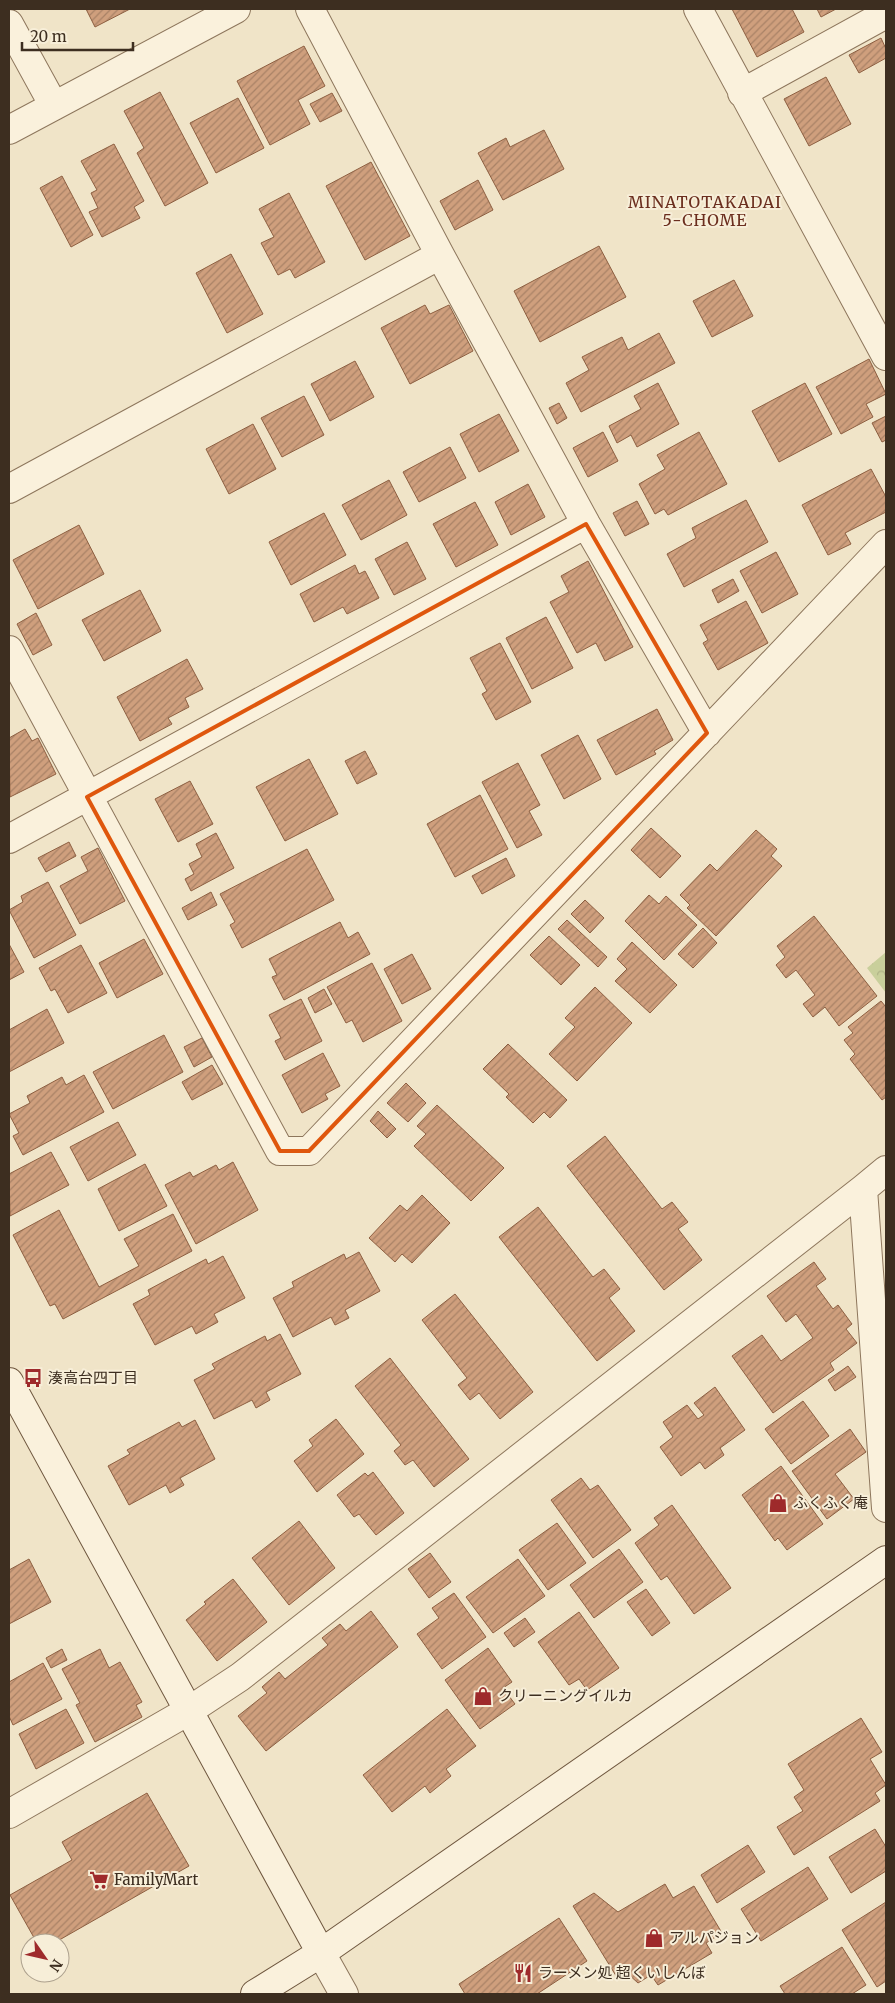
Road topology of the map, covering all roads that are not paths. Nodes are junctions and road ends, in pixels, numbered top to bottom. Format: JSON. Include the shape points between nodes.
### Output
{"nodes":[{"id":1,"x":236,"y":9,"type":"edge"},
{"id":2,"x":310,"y":9,"type":"edge"},
{"id":3,"x":698,"y":9,"type":"edge"},
{"id":4,"x":886,"y":14,"type":"edge"},
{"id":5,"x":9,"y":24,"type":"edge"},
{"id":6,"x":742,"y":93,"type":"junction"},
{"id":7,"x":54,"y":106,"type":"junction"},
{"id":8,"x":9,"y":130,"type":"edge"},
{"id":9,"x":440,"y":255,"type":"junction"},
{"id":10,"x":886,"y":356,"type":"edge"},
{"id":11,"x":9,"y":489,"type":"edge"},
{"id":12,"x":586,"y":524,"type":"junction"},
{"id":13,"x":886,"y":544,"type":"edge"},
{"id":14,"x":9,"y":650,"type":"edge"},
{"id":15,"x":707,"y":733,"type":"junction"},
{"id":16,"x":87,"y":797,"type":"junction"},
{"id":17,"x":9,"y":839,"type":"edge"},
{"id":18,"x":886,"y":1170,"type":"edge"},
{"id":19,"x":863,"y":1189,"type":"junction"},
{"id":20,"x":9,"y":1382,"type":"edge"},
{"id":21,"x":886,"y":1508,"type":"edge"},
{"id":22,"x":886,"y":1560,"type":"edge"},
{"id":23,"x":190,"y":1710,"type":"junction"},
{"id":24,"x":9,"y":1814,"type":"edge"},
{"id":25,"x":321,"y":1953,"type":"junction"},
{"id":26,"x":255,"y":1994,"type":"edge"},
{"id":27,"x":344,"y":1994,"type":"edge"}],
"edges":[{"from":1,"to":7,"type":"street"},
{"from":2,"to":9,"type":"street"},
{"from":3,"to":6,"type":"street"},
{"from":4,"to":6,"type":"street"},
{"from":5,"to":7,"type":"street"},
{"from":6,"to":10,"type":"street"},
{"from":7,"to":8,"type":"street"},
{"from":9,"to":11,"type":"street"},
{"from":9,"to":12,"type":"street"},
{"from":12,"to":15,"type":"street"},
{"from":12,"to":16,"type":"street"},
{"from":13,"to":15,"type":"street"},
{"from":14,"to":16,"type":"street"},
{"from":15,"to":16,"type":"street","via":[[309,1151],[280,1151]]},
{"from":16,"to":17,"type":"street"},
{"from":18,"to":19,"type":"street"},
{"from":19,"to":21,"type":"street"},
{"from":19,"to":23,"type":"street","via":[[240,1676]]},
{"from":20,"to":23,"type":"street"},
{"from":22,"to":25,"type":"street"},
{"from":23,"to":24,"type":"street"},
{"from":23,"to":25,"type":"street"},
{"from":25,"to":26,"type":"street"},
{"from":25,"to":27,"type":"street"}]}
